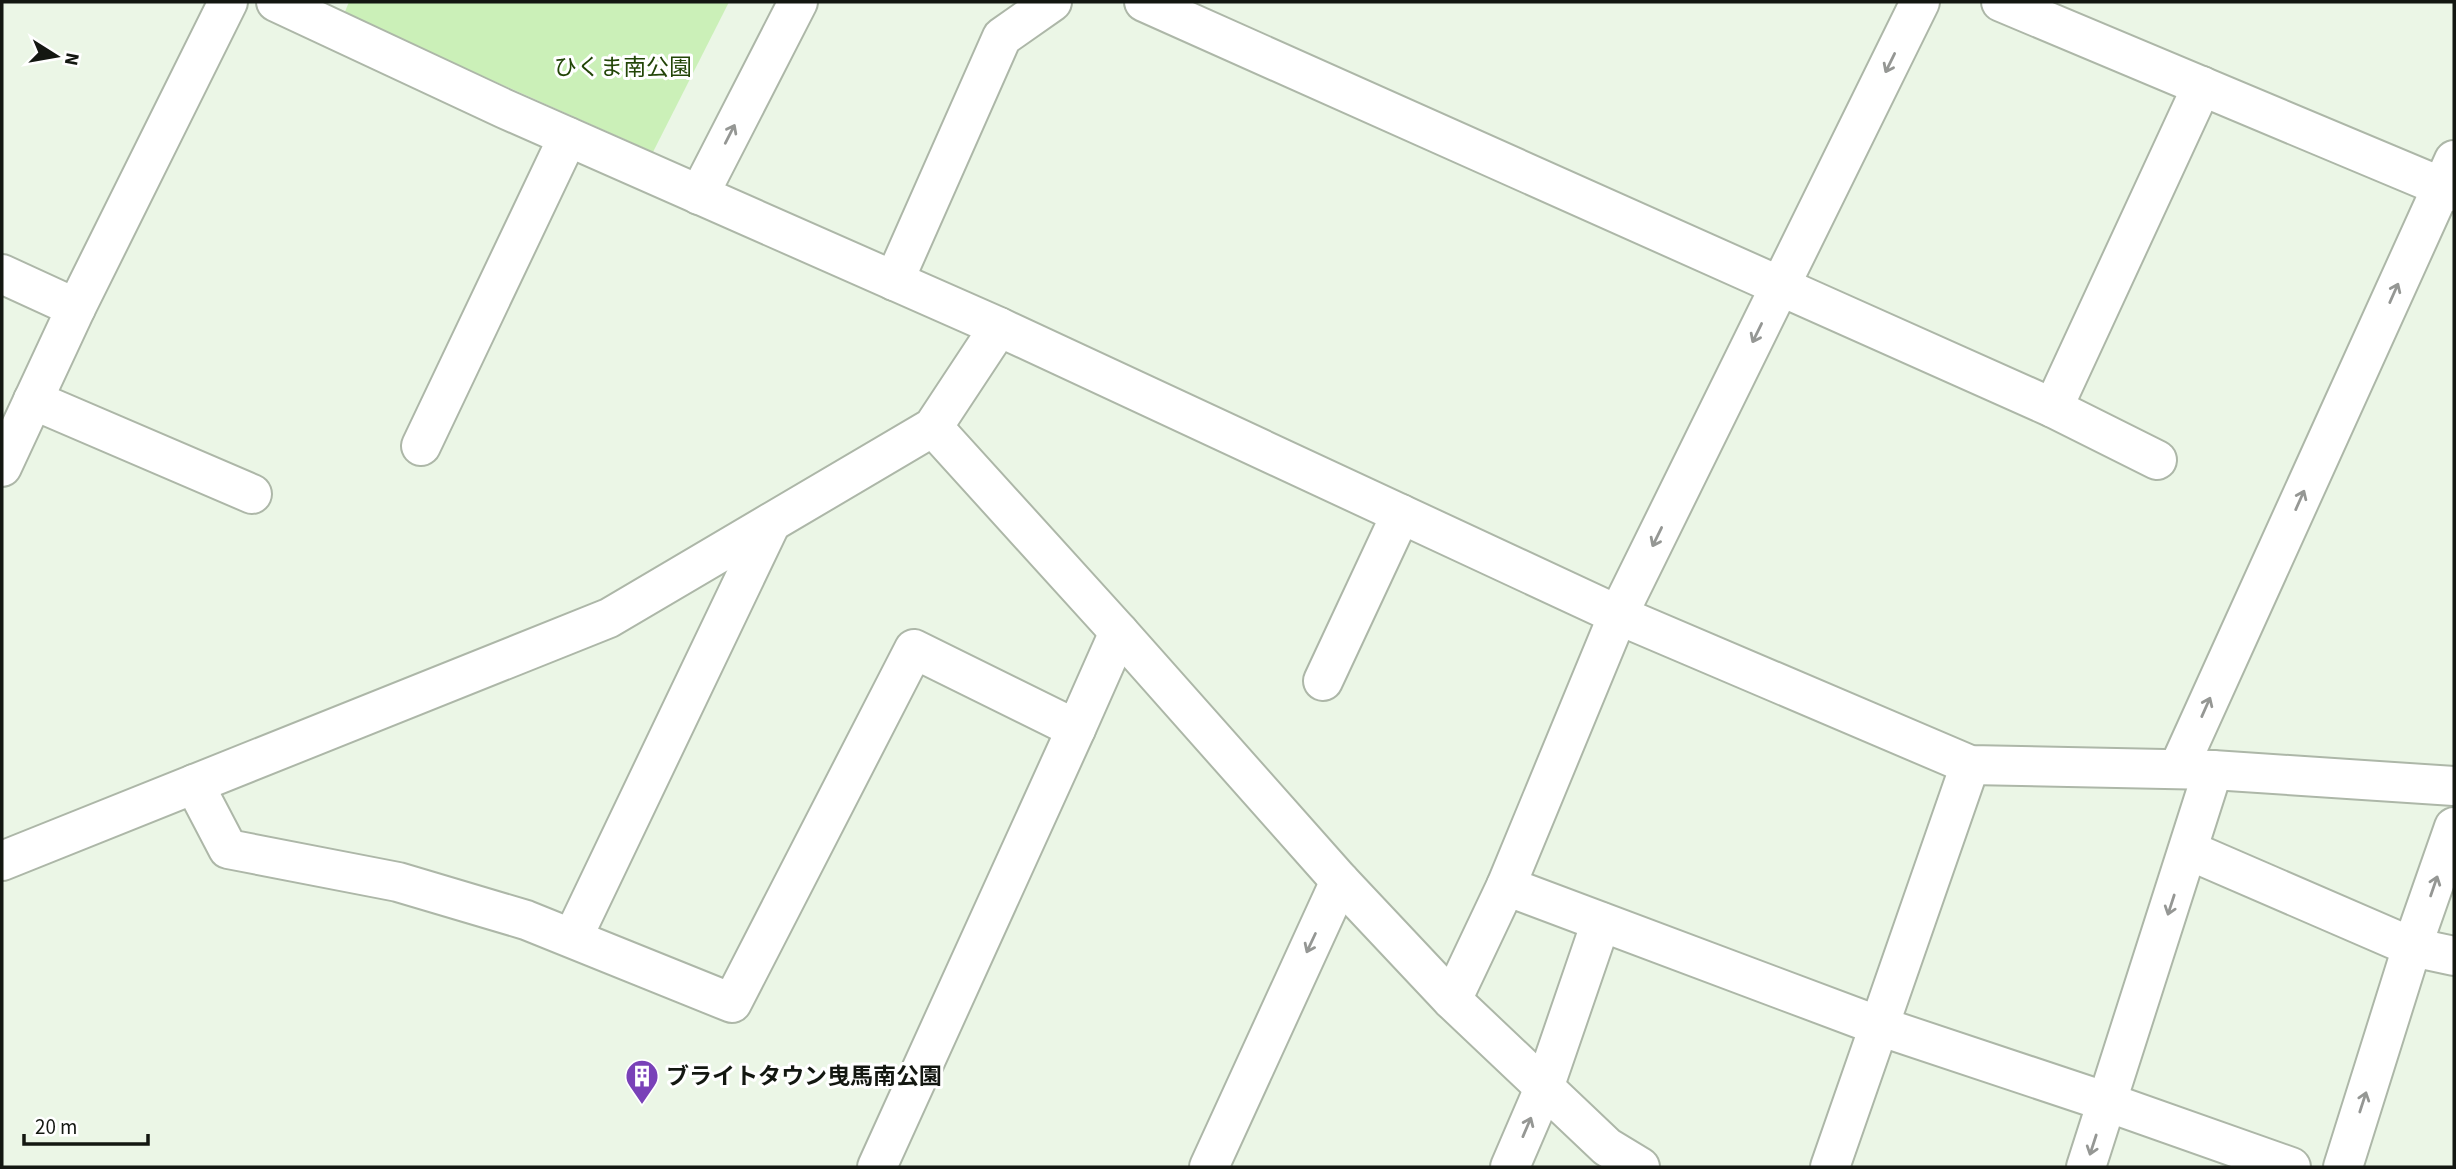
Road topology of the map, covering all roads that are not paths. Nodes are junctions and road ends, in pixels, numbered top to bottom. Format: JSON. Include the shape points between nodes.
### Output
{"nodes":[{"id":1,"x":228,"y":2,"type":"edge"},
{"id":2,"x":276,"y":2,"type":"edge"},
{"id":3,"x":798,"y":2,"type":"edge"},
{"id":4,"x":1052,"y":2,"type":"edge"},
{"id":5,"x":1144,"y":2,"type":"edge"},
{"id":6,"x":1920,"y":2,"type":"edge"},
{"id":7,"x":2001,"y":2,"type":"edge"},
{"id":8,"x":2202,"y":86,"type":"junction"},
{"id":9,"x":568,"y":137,"type":"junction"},
{"id":10,"x":2450,"y":179,"type":"edge"},
{"id":11,"x":699,"y":195,"type":"junction"},
{"id":12,"x":2,"y":274,"type":"edge"},
{"id":13,"x":894,"y":281,"type":"junction"},
{"id":14,"x":1780,"y":287,"type":"junction"},
{"id":15,"x":76,"y":308,"type":"junction"},
{"id":16,"x":999,"y":327,"type":"junction"},
{"id":17,"x":33,"y":400,"type":"junction"},
{"id":18,"x":2053,"y":408,"type":"junction"},
{"id":19,"x":933,"y":428,"type":"junction"},
{"id":20,"x":421,"y":446,"type":"dead end"},
{"id":21,"x":2157,"y":460,"type":"dead end"},
{"id":22,"x":2,"y":467,"type":"edge"},
{"id":23,"x":252,"y":494,"type":"dead end"},
{"id":24,"x":1401,"y":514,"type":"junction"},
{"id":25,"x":771,"y":523,"type":"junction"},
{"id":26,"x":1618,"y":615,"type":"junction"},
{"id":27,"x":1119,"y":632,"type":"junction"},
{"id":28,"x":1323,"y":681,"type":"dead end"},
{"id":29,"x":1076,"y":729,"type":"junction"},
{"id":30,"x":1970,"y":765,"type":"junction"},
{"id":31,"x":2196,"y":770,"type":"junction"},
{"id":32,"x":194,"y":784,"type":"junction"},
{"id":33,"x":2454,"y":786,"type":"edge"},
{"id":34,"x":2454,"y":827,"type":"edge"},
{"id":35,"x":2188,"y":850,"type":"junction"},
{"id":36,"x":2,"y":861,"type":"edge"},
{"id":37,"x":1340,"y":881,"type":"junction"},
{"id":38,"x":1506,"y":886,"type":"junction"},
{"id":39,"x":1601,"y":922,"type":"junction"},
{"id":40,"x":573,"y":937,"type":"junction"},
{"id":41,"x":2412,"y":947,"type":"junction"},
{"id":42,"x":2454,"y":956,"type":"edge"},
{"id":43,"x":1452,"y":1000,"type":"junction"},
{"id":44,"x":1879,"y":1026,"type":"junction"},
{"id":45,"x":1544,"y":1088,"type":"junction"},
{"id":46,"x":2107,"y":1102,"type":"junction"},
{"id":47,"x":877,"y":1167,"type":"edge"},
{"id":48,"x":1209,"y":1167,"type":"edge"},
{"id":49,"x":1510,"y":1167,"type":"edge"},
{"id":50,"x":1640,"y":1167,"type":"edge"},
{"id":51,"x":1830,"y":1167,"type":"edge"},
{"id":52,"x":2086,"y":1167,"type":"edge"},
{"id":53,"x":2291,"y":1167,"type":"edge"},
{"id":54,"x":2343,"y":1167,"type":"edge"}],
"edges":[{"from":1,"to":15,"type":"street"},
{"from":2,"to":9,"type":"street"},
{"from":11,"to":3,"type":"street","one_way":true},
{"from":4,"to":13,"type":"street","via":[[1002,37]]},
{"from":5,"to":14,"type":"street"},
{"from":6,"to":14,"type":"street","one_way":true},
{"from":7,"to":8,"type":"street"},
{"from":8,"to":10,"type":"street"},
{"from":8,"to":18,"type":"street"},
{"from":9,"to":11,"type":"street"},
{"from":9,"to":20,"type":"street"},
{"from":31,"to":10,"type":"street","one_way":true},
{"from":11,"to":13,"type":"street"},
{"from":12,"to":15,"type":"street"},
{"from":13,"to":16,"type":"street"},
{"from":14,"to":18,"type":"street"},
{"from":14,"to":26,"type":"street","one_way":true},
{"from":15,"to":17,"type":"street"},
{"from":16,"to":19,"type":"street"},
{"from":16,"to":24,"type":"street"},
{"from":17,"to":22,"type":"street"},
{"from":17,"to":23,"type":"street"},
{"from":18,"to":21,"type":"street"},
{"from":19,"to":25,"type":"street"},
{"from":19,"to":27,"type":"street"},
{"from":24,"to":26,"type":"street"},
{"from":24,"to":28,"type":"street"},
{"from":25,"to":32,"type":"street","via":[[609,618]]},
{"from":25,"to":40,"type":"street"},
{"from":26,"to":30,"type":"street"},
{"from":26,"to":38,"type":"street"},
{"from":27,"to":29,"type":"street"},
{"from":27,"to":37,"type":"street"},
{"from":29,"to":40,"type":"street","via":[[914,649],[732,1003]]},
{"from":29,"to":47,"type":"street"},
{"from":30,"to":31,"type":"street"},
{"from":30,"to":44,"type":"street"},
{"from":31,"to":33,"type":"street"},
{"from":31,"to":35,"type":"street"},
{"from":32,"to":36,"type":"street"},
{"from":32,"to":40,"type":"street","via":[[228,849],[398,882]]},
{"from":41,"to":34,"type":"street","one_way":true},
{"from":35,"to":41,"type":"street"},
{"from":35,"to":46,"type":"street","one_way":true},
{"from":37,"to":43,"type":"street"},
{"from":37,"to":48,"type":"street","one_way":true},
{"from":38,"to":39,"type":"street"},
{"from":38,"to":43,"type":"street"},
{"from":39,"to":44,"type":"street"},
{"from":39,"to":45,"type":"street"},
{"from":41,"to":42,"type":"street"},
{"from":54,"to":41,"type":"street","one_way":true},
{"from":43,"to":45,"type":"street"},
{"from":44,"to":46,"type":"street"},
{"from":44,"to":51,"type":"street"},
{"from":49,"to":45,"type":"street","one_way":true},
{"from":45,"to":50,"type":"street","via":[[1607,1147]]},
{"from":46,"to":52,"type":"street","one_way":true},
{"from":46,"to":53,"type":"street"}]}
